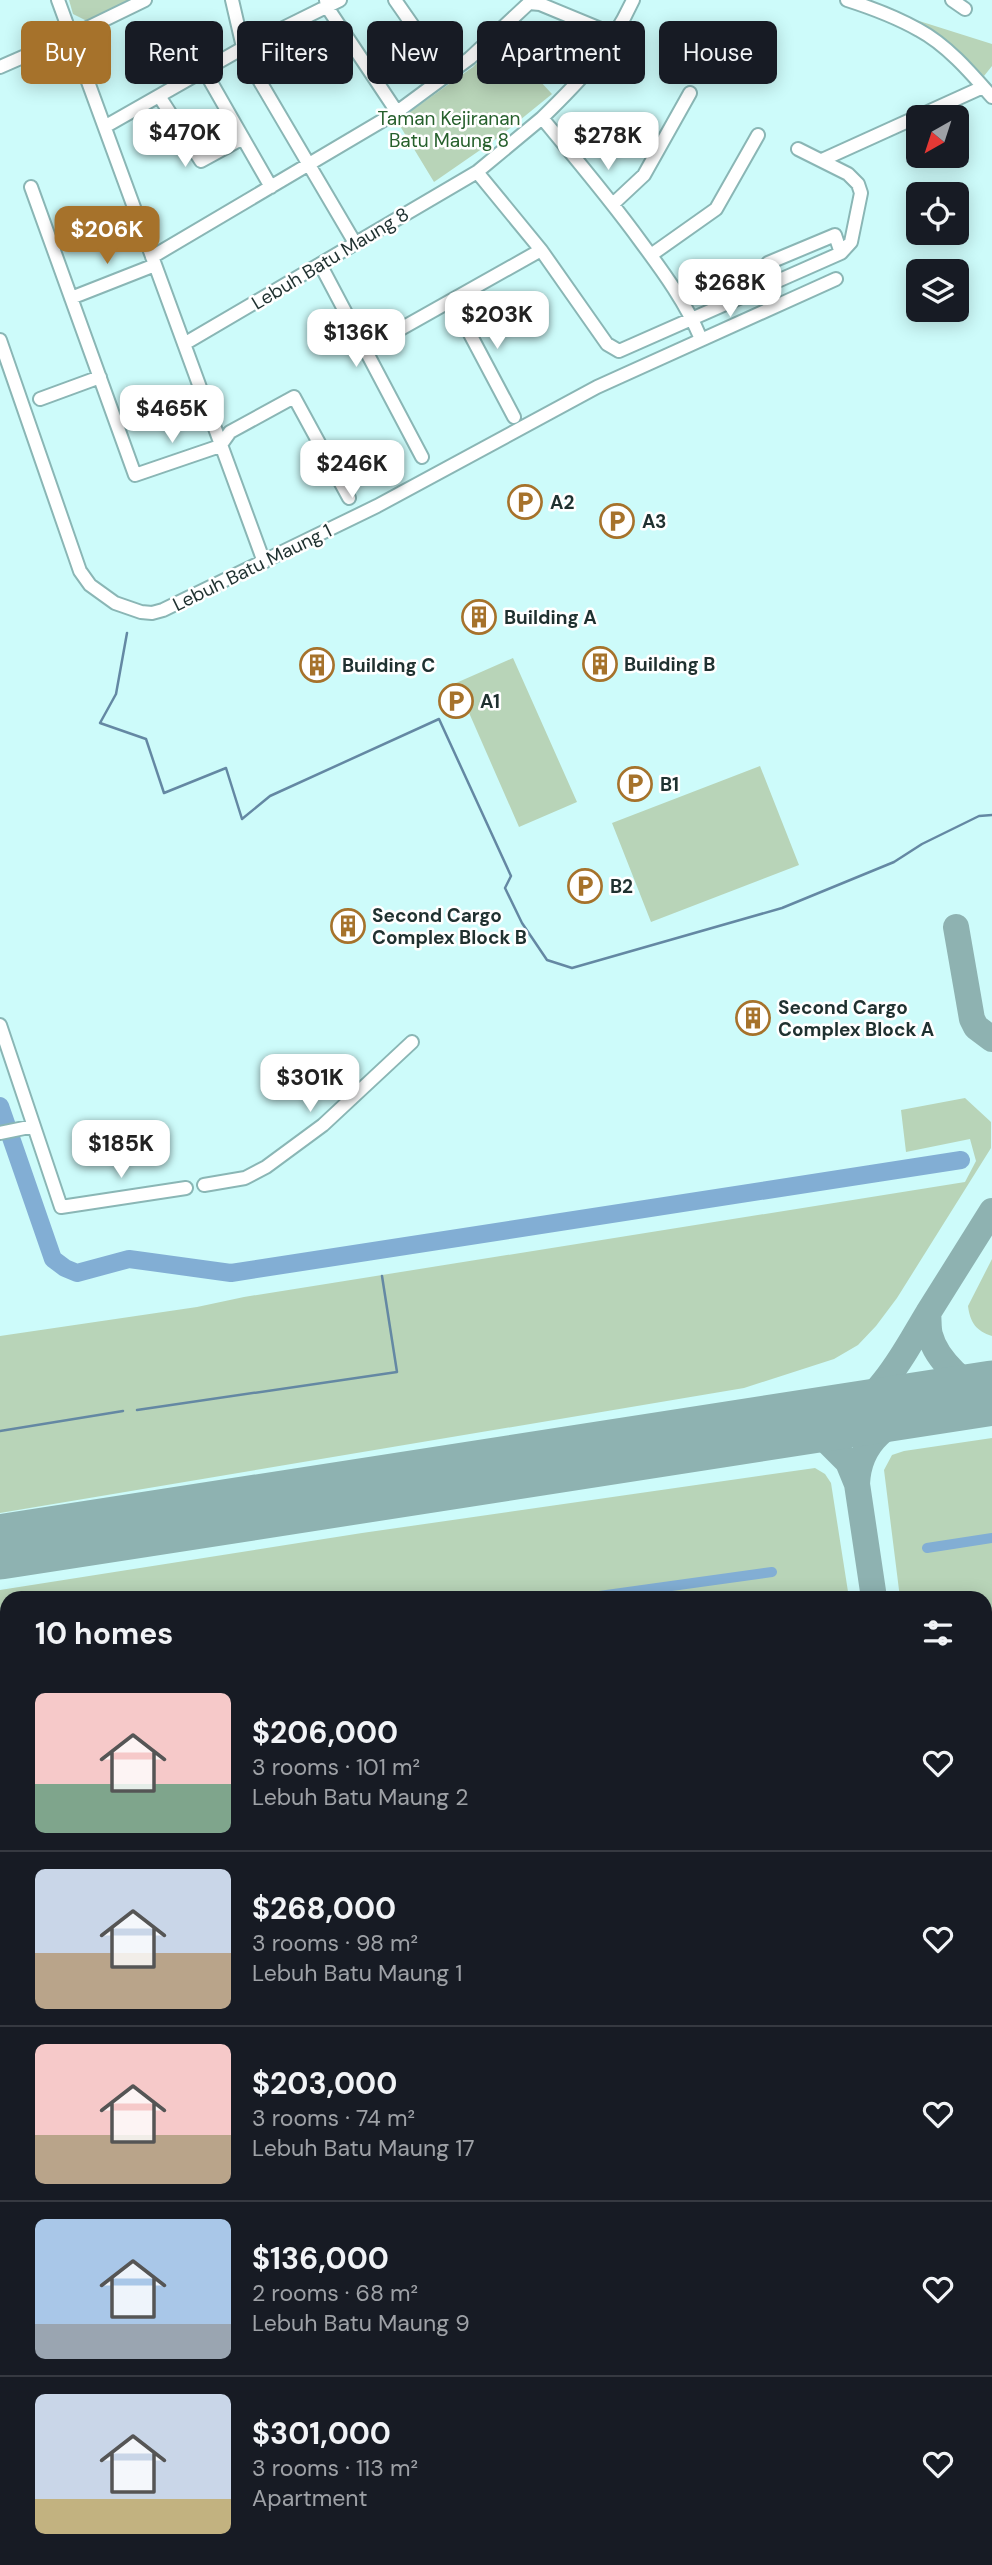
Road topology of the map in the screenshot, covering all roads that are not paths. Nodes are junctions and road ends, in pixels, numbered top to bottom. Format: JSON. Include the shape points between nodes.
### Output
{"nodes":[{"id":1,"x":58,"y":0,"type":"edge"},
{"id":2,"x":145,"y":0,"type":"edge"},
{"id":3,"x":232,"y":0,"type":"edge"},
{"id":4,"x":340,"y":0,"type":"edge"},
{"id":5,"x":395,"y":0,"type":"edge"},
{"id":6,"x":633,"y":0,"type":"edge"},
{"id":7,"x":847,"y":0,"type":"edge"},
{"id":8,"x":952,"y":0,"type":"edge"},
{"id":9,"x":327,"y":3,"type":"edge"},
{"id":10,"x":965,"y":9,"type":"dead end"},
{"id":11,"x":66,"y":21,"type":"edge"},
{"id":12,"x":102,"y":21,"type":"edge"},
{"id":13,"x":293,"y":21,"type":"edge"},
{"id":14,"x":410,"y":21,"type":"edge"},
{"id":15,"x":510,"y":21,"type":"edge"},
{"id":16,"x":581,"y":21,"type":"edge"},
{"id":17,"x":622,"y":21,"type":"edge"},
{"id":18,"x":237,"y":22,"type":"edge"},
{"id":19,"x":477,"y":51,"type":"edge"},
{"id":20,"x":21,"y":58,"type":"edge"},
{"id":21,"x":463,"y":64,"type":"edge"},
{"id":22,"x":0,"y":67,"type":"edge"},
{"id":23,"x":90,"y":84,"type":"edge"},
{"id":24,"x":180,"y":84,"type":"edge"},
{"id":25,"x":212,"y":84,"type":"edge"},
{"id":26,"x":263,"y":84,"type":"edge"},
{"id":27,"x":437,"y":84,"type":"edge"},
{"id":28,"x":576,"y":84,"type":"edge"},
{"id":29,"x":983,"y":87,"type":"junction"},
{"id":30,"x":690,"y":93,"type":"dead end"},
{"id":31,"x":159,"y":96,"type":"junction"},
{"id":32,"x":992,"y":97,"type":"edge"},
{"id":33,"x":397,"y":112,"type":"junction"},
{"id":34,"x":542,"y":118,"type":"junction"},
{"id":35,"x":106,"y":126,"type":"junction"},
{"id":36,"x":758,"y":135,"type":"dead end"},
{"id":37,"x":243,"y":138,"type":"junction"},
{"id":38,"x":798,"y":149,"type":"dead end"},
{"id":39,"x":822,"y":160,"type":"junction"},
{"id":40,"x":309,"y":165,"type":"junction"},
{"id":41,"x":477,"y":172,"type":"junction"},
{"id":42,"x":31,"y":187,"type":"dead end"},
{"id":43,"x":271,"y":187,"type":"junction"},
{"id":44,"x":613,"y":204,"type":"junction"},
{"id":45,"x":355,"y":243,"type":"junction"},
{"id":46,"x":541,"y":250,"type":"junction"},
{"id":47,"x":842,"y":253,"type":"junction"},
{"id":48,"x":651,"y":255,"type":"junction"},
{"id":49,"x":154,"y":261,"type":"junction"},
{"id":50,"x":768,"y":263,"type":"dead end"},
{"id":51,"x":320,"y":264,"type":"junction"},
{"id":52,"x":836,"y":279,"type":"dead end"},
{"id":53,"x":71,"y":298,"type":"junction"},
{"id":54,"x":452,"y":300,"type":"junction"},
{"id":55,"x":692,"y":317,"type":"junction"},
{"id":56,"x":701,"y":339,"type":"junction"},
{"id":57,"x":0,"y":340,"type":"edge"},
{"id":58,"x":184,"y":344,"type":"junction"},
{"id":59,"x":365,"y":349,"type":"junction"},
{"id":60,"x":100,"y":377,"type":"junction"},
{"id":61,"x":40,"y":399,"type":"dead end"},
{"id":62,"x":514,"y":417,"type":"dead end"},
{"id":63,"x":220,"y":446,"type":"junction"},
{"id":64,"x":422,"y":457,"type":"dead end"},
{"id":65,"x":349,"y":498,"type":"dead end"},
{"id":66,"x":264,"y":562,"type":"junction"},
{"id":67,"x":0,"y":1026,"type":"edge"},
{"id":68,"x":412,"y":1042,"type":"dead end"},
{"id":69,"x":33,"y":1126,"type":"junction"},
{"id":70,"x":0,"y":1133,"type":"edge"},
{"id":71,"x":204,"y":1185,"type":"dead end"},
{"id":72,"x":186,"y":1188,"type":"dead end"}],
"edges":[{"from":1,"to":11,"type":"street"},
{"from":2,"to":12,"type":"street"},
{"from":3,"to":18,"type":"street"},
{"from":4,"to":9,"type":"street"},
{"from":5,"to":14,"type":"street"},
{"from":6,"to":17,"type":"street"},
{"from":7,"to":29,"type":"street","via":[[920,30]]},
{"from":8,"to":10,"type":"street"},
{"from":9,"to":13,"type":"street"},
{"from":9,"to":33,"type":"street"},
{"from":15,"to":16,"type":"street","via":[[529,3]]},
{"from":19,"to":21,"type":"street"},
{"from":20,"to":22,"type":"street"},
{"from":23,"to":35,"type":"street"},
{"from":24,"to":31,"type":"street"},
{"from":25,"to":37,"type":"street"},
{"from":26,"to":40,"type":"street"},
{"from":27,"to":33,"type":"street"},
{"from":28,"to":34,"type":"street"},
{"from":29,"to":32,"type":"street"},
{"from":29,"to":39,"type":"street"},
{"from":30,"to":44,"type":"street","via":[[644,175]]},
{"from":31,"to":35,"type":"street"},
{"from":31,"to":37,"type":"street","via":[[201,161]]},
{"from":33,"to":40,"type":"street"},
{"from":34,"to":41,"type":"street","name":"Lebuh Batu Maung 8"},
{"from":34,"to":44,"type":"street"},
{"from":35,"to":49,"type":"street"},
{"from":36,"to":48,"type":"street","via":[[716,209]]},
{"from":37,"to":43,"type":"street"},
{"from":38,"to":39,"type":"street"},
{"from":39,"to":47,"type":"street","via":[[854,178],[861,193],[852,242]]},
{"from":40,"to":43,"type":"street"},
{"from":40,"to":45,"type":"street"},
{"from":41,"to":45,"type":"street","name":"Lebuh Batu Maung 8"},
{"from":41,"to":46,"type":"street"},
{"from":42,"to":53,"type":"street"},
{"from":43,"to":49,"type":"street"},
{"from":44,"to":48,"type":"street"},
{"from":45,"to":51,"type":"street","name":"Lebuh Batu Maung 8"},
{"from":46,"to":54,"type":"street"},
{"from":46,"to":55,"type":"street","via":[[615,350],[624,350]]},
{"from":47,"to":50,"type":"street","via":[[837,229]]},
{"from":47,"to":55,"type":"street"},
{"from":48,"to":55,"type":"street"},
{"from":49,"to":53,"type":"street"},
{"from":49,"to":58,"type":"street"},
{"from":51,"to":58,"type":"street","name":"Lebuh Batu Maung 8"},
{"from":51,"to":59,"type":"street"},
{"from":52,"to":56,"type":"street","name":"Lebuh Batu Maung 1"},
{"from":53,"to":60,"type":"street"},
{"from":54,"to":59,"type":"street"},
{"from":54,"to":62,"type":"street"},
{"from":55,"to":56,"type":"street"},
{"from":56,"to":66,"type":"street","name":"Lebuh Batu Maung 1","via":[[597,387]]},
{"from":57,"to":66,"type":"street","name":"Lebuh Batu Maung 1","via":[[80,571],[102,596],[128,609],[152,613]]},
{"from":58,"to":63,"type":"street"},
{"from":59,"to":64,"type":"street"},
{"from":60,"to":61,"type":"street"},
{"from":60,"to":63,"type":"street","via":[[135,475]]},
{"from":63,"to":65,"type":"street","via":[[230,432],[294,397]]},
{"from":63,"to":66,"type":"street"},
{"from":67,"to":69,"type":"street"},
{"from":68,"to":71,"type":"street","via":[[323,1125],[266,1167],[245,1178]]},
{"from":69,"to":70,"type":"street"},
{"from":69,"to":72,"type":"street","via":[[61,1207]]}]}
